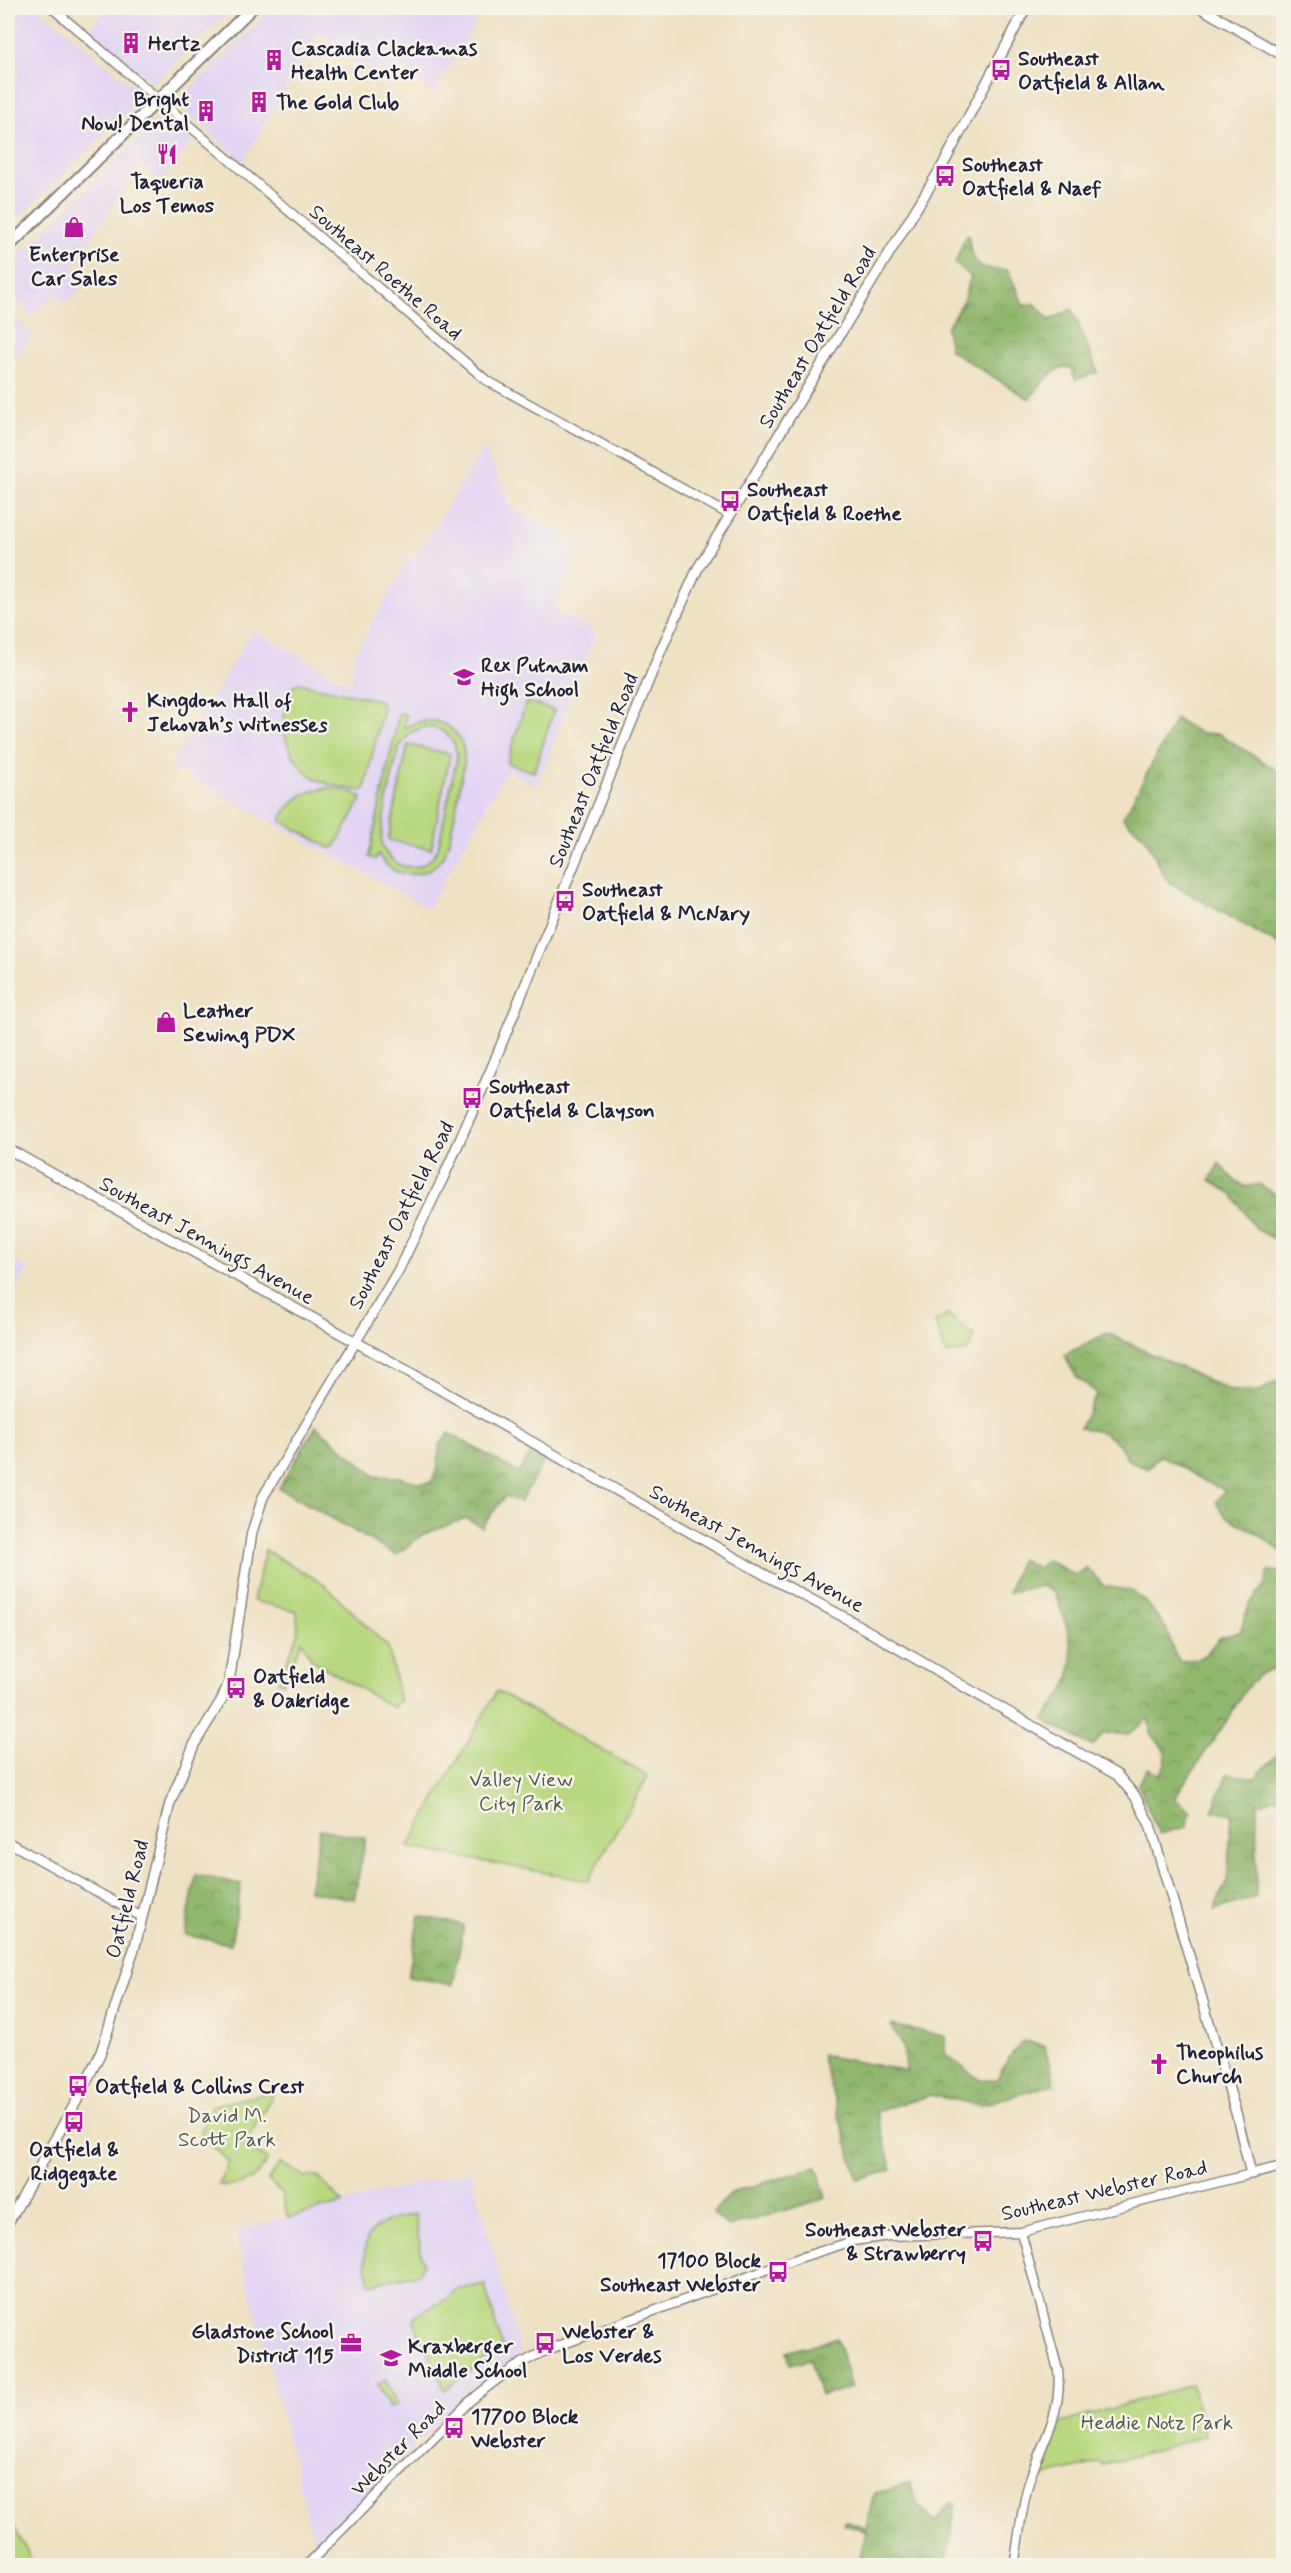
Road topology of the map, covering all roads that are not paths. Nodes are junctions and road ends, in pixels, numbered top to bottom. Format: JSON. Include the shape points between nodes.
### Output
{"nodes":[{"id":1,"x":52,"y":8,"type":"edge"},
{"id":2,"x":252,"y":8,"type":"edge"},
{"id":3,"x":1026,"y":8,"type":"edge"},
{"id":4,"x":1201,"y":8,"type":"edge"},
{"id":5,"x":1284,"y":56,"type":"edge"},
{"id":6,"x":158,"y":100,"type":"junction"},
{"id":7,"x":8,"y":247,"type":"edge"},
{"id":8,"x":730,"y":515,"type":"junction"},
{"id":9,"x":8,"y":1149,"type":"edge"},
{"id":10,"x":355,"y":1342,"type":"junction"},
{"id":11,"x":246,"y":1571,"type":"joint"},
{"id":12,"x":8,"y":1842,"type":"edge"},
{"id":13,"x":142,"y":1917,"type":"junction"},
{"id":14,"x":1284,"y":2166,"type":"edge"},
{"id":15,"x":1251,"y":2174,"type":"junction"},
{"id":16,"x":8,"y":2223,"type":"edge"},
{"id":17,"x":1021,"y":2232,"type":"junction"},
{"id":18,"x":757,"y":2273,"type":"joint"},
{"id":19,"x":306,"y":2565,"type":"edge"},
{"id":20,"x":1014,"y":2565,"type":"edge"}],
"edges":[{"from":1,"to":6,"type":"street","name":"Southeast Roethe Road"},
{"from":2,"to":6,"type":"main road"},
{"from":3,"to":8,"type":"main road","name":"Southeast Oatfield Road","via":[[944,163]]},
{"from":4,"to":5,"type":"main road"},
{"from":6,"to":7,"type":"main road"},
{"from":6,"to":8,"type":"street","name":"Southeast Roethe Road","via":[[486,380]]},
{"from":8,"to":10,"type":"main road","name":"Southeast Oatfield Road","via":[[679,608],[463,1135],[398,1271]]},
{"from":9,"to":10,"type":"main road","name":"Southeast Jennings Avenue"},
{"from":10,"to":11,"type":"main road","name":"Southeast Oatfield Road","via":[[263,1497]]},
{"from":10,"to":15,"type":"main road","name":"Southeast Jennings Avenue","via":[[842,1616],[1121,1779],[1138,1800],[1150,1825]]},
{"from":11,"to":13,"type":"main road","name":"Oatfield Road","via":[[229,1682],[194,1745],[170,1803]]},
{"from":12,"to":13,"type":"street"},
{"from":13,"to":16,"type":"main road","name":"Oatfield Road","via":[[95,2065]]},
{"from":14,"to":15,"type":"main road","name":"Southeast Webster Road"},
{"from":15,"to":17,"type":"street","name":"Southeast Webster Road"},
{"from":17,"to":18,"type":"street","name":"Southeast Webster Road","via":[[873,2238]]},
{"from":17,"to":20,"type":"street","via":[[1060,2390],[1055,2418],[1026,2495]]},
{"from":18,"to":19,"type":"street","name":"Webster Road","via":[[550,2349],[503,2374],[469,2402]]}]}
